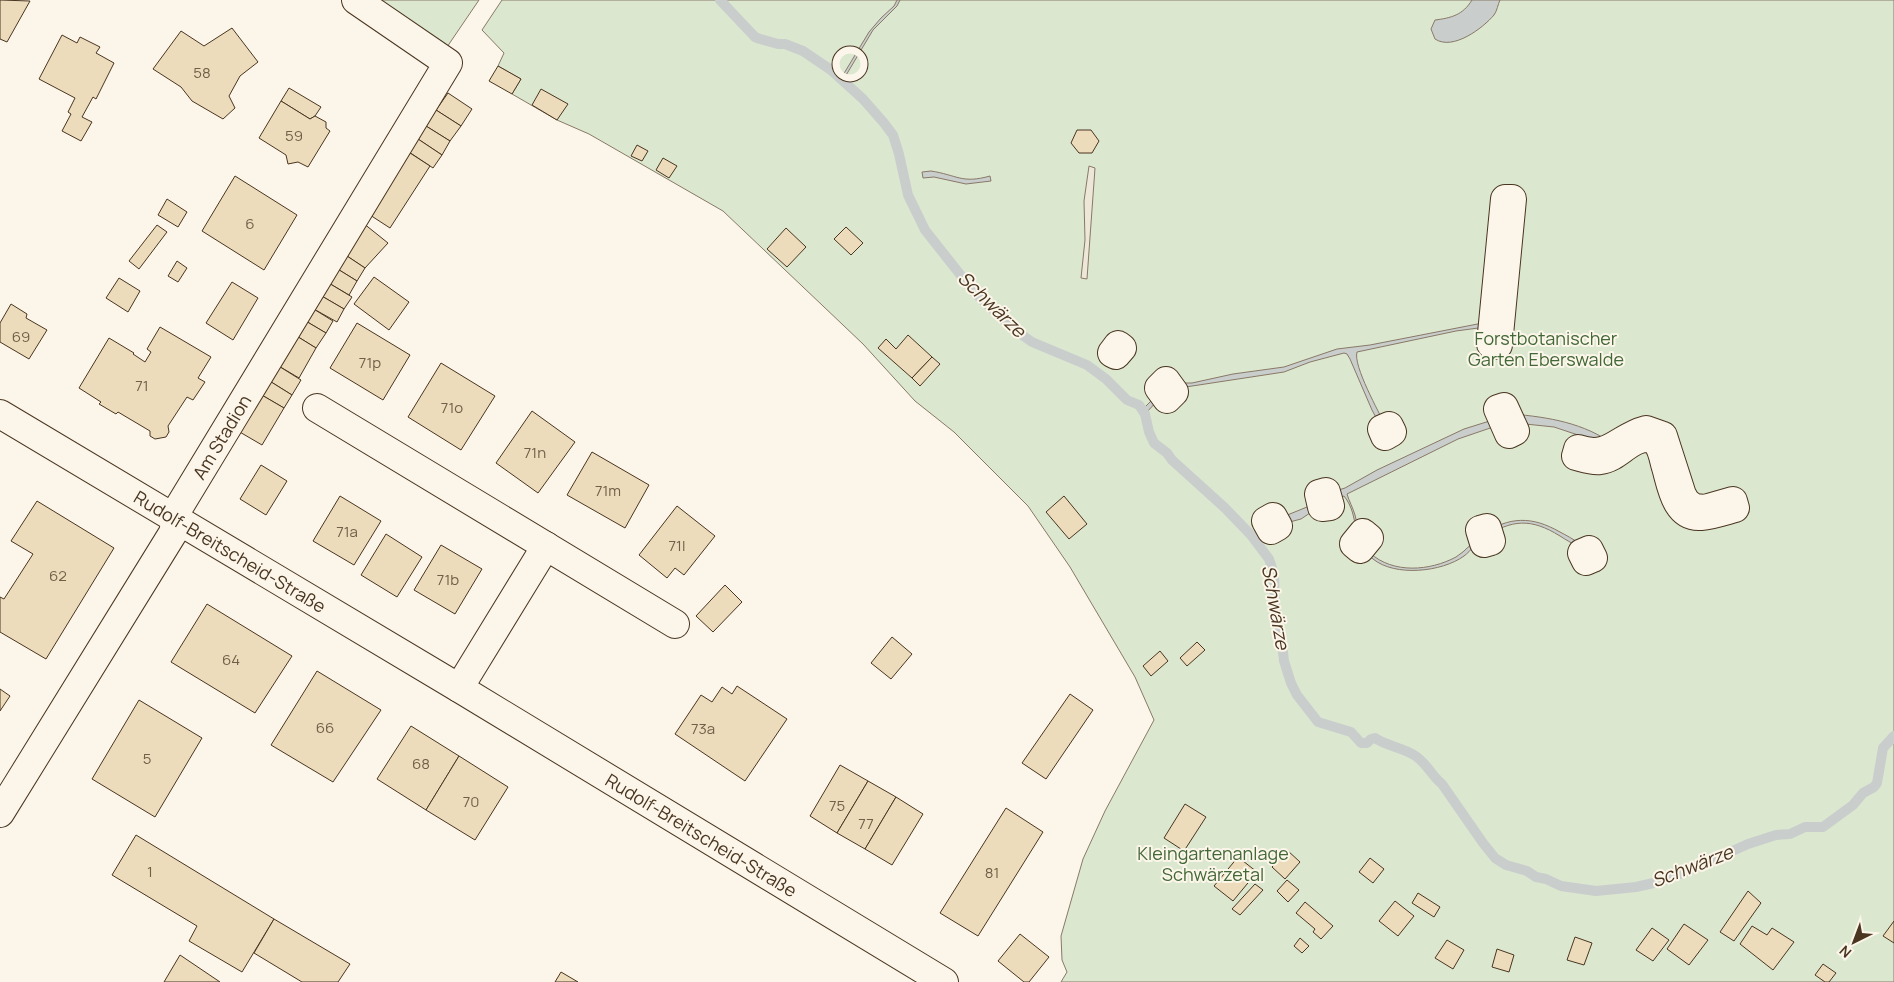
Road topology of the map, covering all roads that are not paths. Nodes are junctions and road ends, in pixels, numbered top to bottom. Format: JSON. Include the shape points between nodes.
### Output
{"nodes":[{"id":1,"x":356,"y":0,"type":"edge"},
{"id":2,"x":317,"y":408,"type":"dead end"},
{"id":3,"x":0,"y":414,"type":"edge"},
{"id":4,"x":1735,"y":508,"type":"joint"},
{"id":5,"x":176,"y":519,"type":"junction"},
{"id":6,"x":546,"y":546,"type":"junction"},
{"id":7,"x":675,"y":624,"type":"dead end"},
{"id":8,"x":459,"y":688,"type":"junction"},
{"id":9,"x":0,"y":813,"type":"edge"},
{"id":10,"x":944,"y":982,"type":"edge"}],
"edges":[{"from":1,"to":5,"type":"street","name":"Am Stadion","via":[[448,63],[178,507]]},
{"from":2,"to":6,"type":"street"},
{"from":3,"to":5,"type":"street","name":"Rudolf-Breitscheid-Straße"},
{"from":4,"to":4,"type":"street","via":[[1701,516],[1684,511],[1674,497],[1663,456],[1654,439],[1639,439],[1601,460],[1576,456],[1578,449],[1599,453],[1639,432],[1652,431],[1663,436],[1686,502],[1694,508],[1705,509],[1733,501]]},
{"from":5,"to":8,"type":"street","name":"Rudolf-Breitscheid-Straße"},
{"from":5,"to":9,"type":"street","name":"Am Stadion","via":[[173,533]]},
{"from":6,"to":7,"type":"street"},
{"from":6,"to":8,"type":"street"},
{"from":8,"to":10,"type":"street","name":"Rudolf-Breitscheid-Straße"}]}
